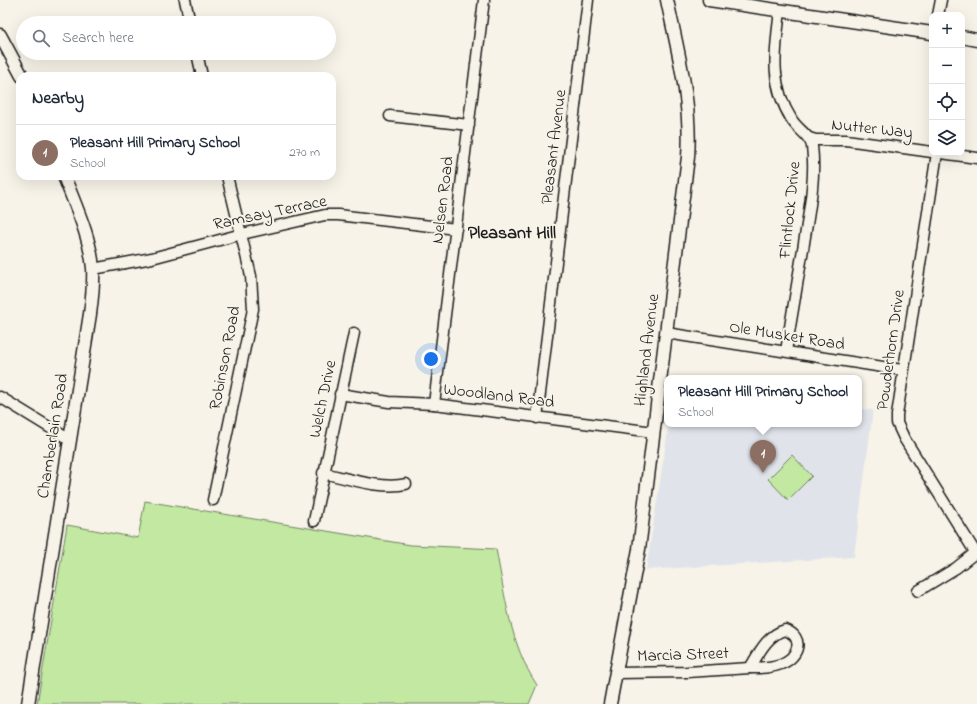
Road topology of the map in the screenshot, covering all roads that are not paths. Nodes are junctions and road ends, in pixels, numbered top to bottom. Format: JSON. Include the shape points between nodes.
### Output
{"nodes":[{"id":1,"x":185,"y":0,"type":"edge"},
{"id":2,"x":484,"y":0,"type":"edge"},
{"id":3,"x":588,"y":0,"type":"edge"},
{"id":4,"x":667,"y":0,"type":"edge"},
{"id":5,"x":709,"y":0,"type":"edge"},
{"id":6,"x":941,"y":0,"type":"edge"},
{"id":7,"x":780,"y":11,"type":"junction"},
{"id":8,"x":939,"y":12,"type":"edge"},
{"id":9,"x":188,"y":16,"type":"edge"},
{"id":10,"x":929,"y":33,"type":"edge"},
{"id":11,"x":0,"y":35,"type":"edge"},
{"id":12,"x":965,"y":38,"type":"edge"},
{"id":13,"x":977,"y":40,"type":"edge"},
{"id":14,"x":199,"y":60,"type":"edge"},
{"id":15,"x":20,"y":72,"type":"edge"},
{"id":16,"x":201,"y":72,"type":"edge"},
{"id":17,"x":390,"y":116,"type":"dead end"},
{"id":18,"x":469,"y":125,"type":"junction"},
{"id":19,"x":809,"y":138,"type":"junction"},
{"id":20,"x":929,"y":152,"type":"edge"},
{"id":21,"x":937,"y":156,"type":"edge"},
{"id":22,"x":963,"y":156,"type":"edge"},
{"id":23,"x":977,"y":158,"type":"edge"},
{"id":24,"x":65,"y":180,"type":"edge"},
{"id":25,"x":228,"y":180,"type":"edge"},
{"id":26,"x":456,"y":229,"type":"junction"},
{"id":27,"x":242,"y":234,"type":"junction"},
{"id":28,"x":93,"y":269,"type":"junction"},
{"id":29,"x":354,"y":333,"type":"dead end"},
{"id":30,"x":666,"y":333,"type":"junction"},
{"id":31,"x":786,"y":352,"type":"junction"},
{"id":32,"x":902,"y":370,"type":"junction"},
{"id":33,"x":340,"y":394,"type":"junction"},
{"id":34,"x":0,"y":397,"type":"edge"},
{"id":35,"x":434,"y":404,"type":"junction"},
{"id":36,"x":537,"y":418,"type":"junction"},
{"id":37,"x":654,"y":432,"type":"junction"},
{"id":38,"x":70,"y":440,"type":"junction"},
{"id":39,"x":324,"y":472,"type":"junction"},
{"id":40,"x":406,"y":484,"type":"dead end"},
{"id":41,"x":213,"y":500,"type":"dead end"},
{"id":42,"x":314,"y":521,"type":"dead end"},
{"id":43,"x":976,"y":554,"type":"edge"},
{"id":44,"x":918,"y":591,"type":"dead end"},
{"id":45,"x":750,"y":668,"type":"junction"},
{"id":46,"x":617,"y":672,"type":"junction"},
{"id":47,"x":28,"y":704,"type":"edge"},
{"id":48,"x":610,"y":704,"type":"edge"}],
"edges":[{"from":1,"to":9,"type":"street"},
{"from":2,"to":18,"type":"street","name":"Nelsen Road"},
{"from":3,"to":36,"type":"street","name":"Pleasant Avenue"},
{"from":4,"to":30,"type":"street","name":"Highland Avenue","via":[[684,78],[689,136]]},
{"from":5,"to":7,"type":"street"},
{"from":6,"to":8,"type":"street"},
{"from":7,"to":10,"type":"street"},
{"from":7,"to":19,"type":"street","name":"Flintlock Drive","via":[[775,58],[777,84],[792,121]]},
{"from":11,"to":15,"type":"street"},
{"from":12,"to":13,"type":"street"},
{"from":14,"to":16,"type":"street"},
{"from":17,"to":18,"type":"street"},
{"from":18,"to":26,"type":"street","name":"Nelsen Road"},
{"from":19,"to":20,"type":"street","name":"Nutter Way","via":[[846,140]]},
{"from":19,"to":31,"type":"street","name":"Flintlock Drive","via":[[812,146],[812,192]]},
{"from":21,"to":32,"type":"street","name":"Powderhorn Drive"},
{"from":22,"to":23,"type":"street"},
{"from":24,"to":28,"type":"street","name":"Chamberlain Road","via":[[83,227]]},
{"from":25,"to":27,"type":"street","name":"Robinson Road"},
{"from":26,"to":27,"type":"street","name":"Ramsay Terrace","via":[[333,215],[306,218]]},
{"from":26,"to":35,"type":"street","name":"Nelsen Road"},
{"from":27,"to":28,"type":"street","name":"Ramsay Terrace","via":[[152,258]]},
{"from":27,"to":41,"type":"street","name":"Robinson Road","via":[[252,276],[253,309]]},
{"from":28,"to":38,"type":"street","name":"Chamberlain Road","via":[[90,314]]},
{"from":29,"to":33,"type":"street","name":"Welch Drive"},
{"from":30,"to":31,"type":"street","name":"Ole Musket Road"},
{"from":30,"to":37,"type":"street","name":"Highland Avenue"},
{"from":31,"to":32,"type":"street","name":"Ole Musket Road"},
{"from":32,"to":43,"type":"street","name":"Powderhorn Drive","via":[[897,423],[911,451]]},
{"from":33,"to":35,"type":"street","name":"Woodland Road","via":[[406,404]]},
{"from":33,"to":39,"type":"street","name":"Welch Drive"},
{"from":34,"to":38,"type":"street"},
{"from":35,"to":36,"type":"street","name":"Woodland Road"},
{"from":36,"to":37,"type":"street","name":"Woodland Road"},
{"from":37,"to":46,"type":"street","name":"Highland Avenue","via":[[639,549]]},
{"from":38,"to":47,"type":"street","name":"Chamberlain Road"},
{"from":39,"to":40,"type":"street","via":[[373,483],[398,486]]},
{"from":39,"to":42,"type":"street","name":"Welch Drive"},
{"from":43,"to":44,"type":"street"},
{"from":45,"to":45,"type":"street","name":"Marcia Street","via":[[776,666],[790,659],[798,641],[793,633],[785,630],[776,632]]},
{"from":45,"to":46,"type":"street","name":"Marcia Street","via":[[687,672]]},
{"from":46,"to":48,"type":"street","name":"Highland Avenue"}]}
